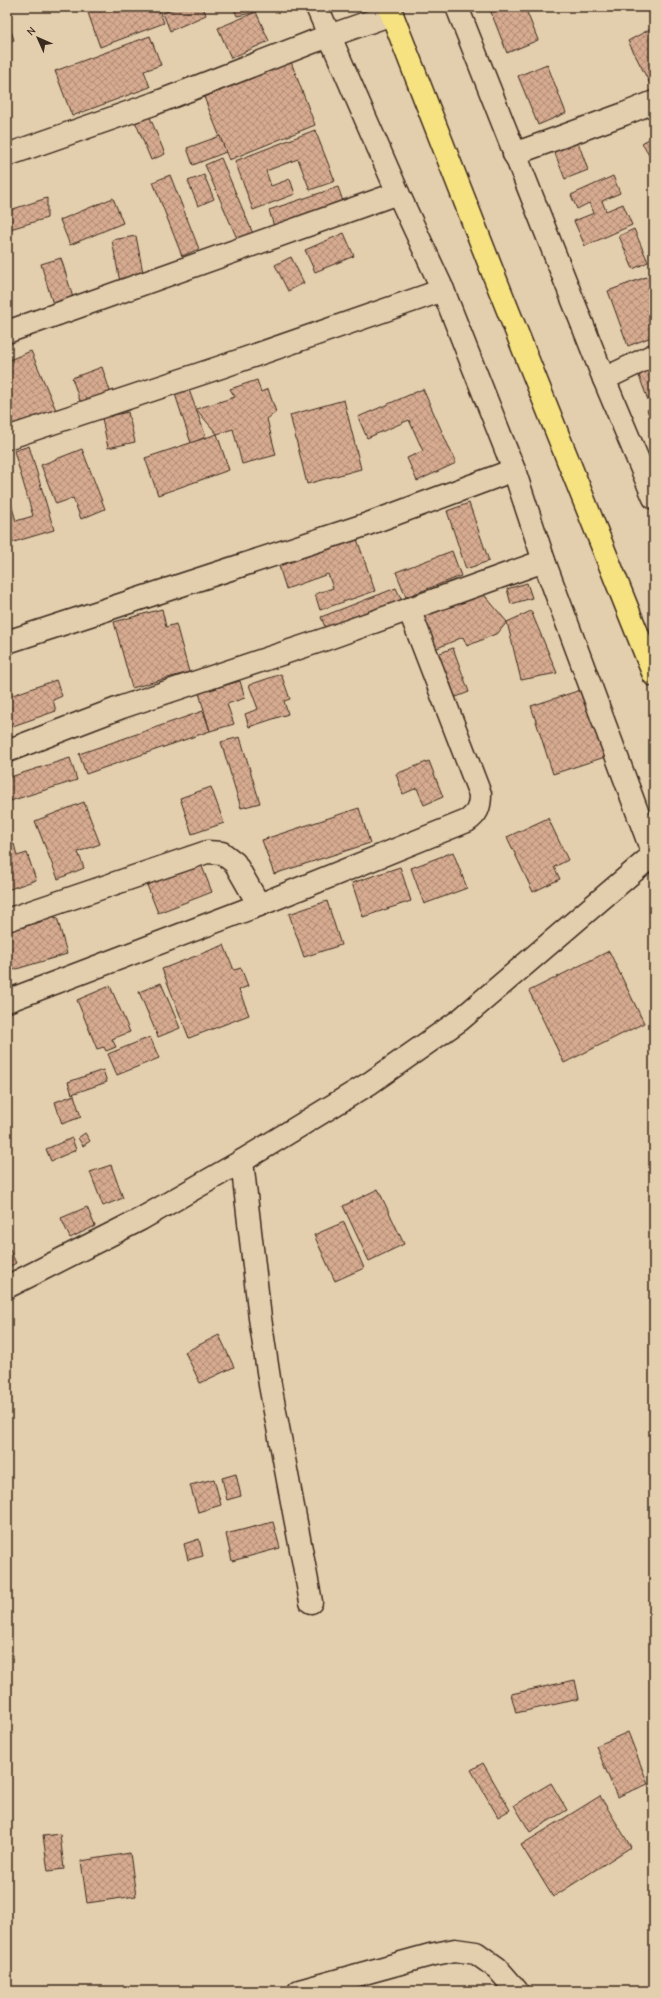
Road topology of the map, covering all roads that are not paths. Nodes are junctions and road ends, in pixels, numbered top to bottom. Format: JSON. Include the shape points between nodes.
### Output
{"nodes":[{"id":1,"x":317,"y":7,"type":"edge"},
{"id":2,"x":457,"y":7,"type":"edge"},
{"id":3,"x":391,"y":11,"type":"edge"},
{"id":4,"x":329,"y":36,"type":"junction"},
{"id":5,"x":654,"y":102,"type":"edge"},
{"id":6,"x":514,"y":154,"type":"junction"},
{"id":7,"x":7,"y":155,"type":"edge"},
{"id":8,"x":398,"y":193,"type":"junction"},
{"id":9,"x":443,"y":290,"type":"junction"},
{"id":10,"x":7,"y":332,"type":"edge"},
{"id":11,"x":654,"y":355,"type":"edge"},
{"id":12,"x":604,"y":379,"type":"junction"},
{"id":13,"x":7,"y":438,"type":"edge"},
{"id":14,"x":514,"y":470,"type":"junction"},
{"id":15,"x":654,"y":498,"type":"edge"},
{"id":16,"x":544,"y":561,"type":"junction"},
{"id":17,"x":409,"y":609,"type":"junction"},
{"id":18,"x":7,"y":642,"type":"edge"},
{"id":19,"x":654,"y":675,"type":"edge"},
{"id":20,"x":7,"y":751,"type":"edge"},
{"id":21,"x":654,"y":856,"type":"edge"},
{"id":22,"x":259,"y":905,"type":"junction"},
{"id":23,"x":7,"y":920,"type":"edge"},
{"id":24,"x":7,"y":1001,"type":"edge"},
{"id":25,"x":242,"y":1161,"type":"junction"},
{"id":26,"x":7,"y":1287,"type":"edge"},
{"id":27,"x":311,"y":1602,"type":"dead end"},
{"id":28,"x":299,"y":1991,"type":"edge"},
{"id":29,"x":517,"y":1991,"type":"edge"}],
"edges":[{"from":1,"to":4,"type":"street"},
{"from":2,"to":6,"type":"street"},
{"from":3,"to":4,"type":"street"},
{"from":3,"to":19,"type":"highway"},
{"from":4,"to":7,"type":"street","via":[[153,104]]},
{"from":4,"to":8,"type":"street"},
{"from":5,"to":6,"type":"street"},
{"from":6,"to":12,"type":"street"},
{"from":8,"to":9,"type":"street"},
{"from":8,"to":10,"type":"street"},
{"from":9,"to":13,"type":"street"},
{"from":9,"to":14,"type":"street"},
{"from":11,"to":12,"type":"street"},
{"from":12,"to":15,"type":"street"},
{"from":14,"to":16,"type":"street"},
{"from":14,"to":18,"type":"street","via":[[365,525]]},
{"from":16,"to":17,"type":"street"},
{"from":16,"to":21,"type":"street"},
{"from":17,"to":20,"type":"street","via":[[326,640],[122,707]]},
{"from":17,"to":22,"type":"street","via":[[480,794],[476,814],[467,821]]},
{"from":21,"to":25,"type":"street","via":[[460,1020],[370,1083]]},
{"from":22,"to":23,"type":"street","via":[[235,863],[222,854],[207,852]]},
{"from":22,"to":24,"type":"street"},
{"from":25,"to":26,"type":"street","via":[[141,1219]]},
{"from":25,"to":27,"type":"street","via":[[270,1385]]},
{"from":28,"to":29,"type":"street","via":[[430,1954],[454,1950],[476,1953],[497,1968]]}]}
